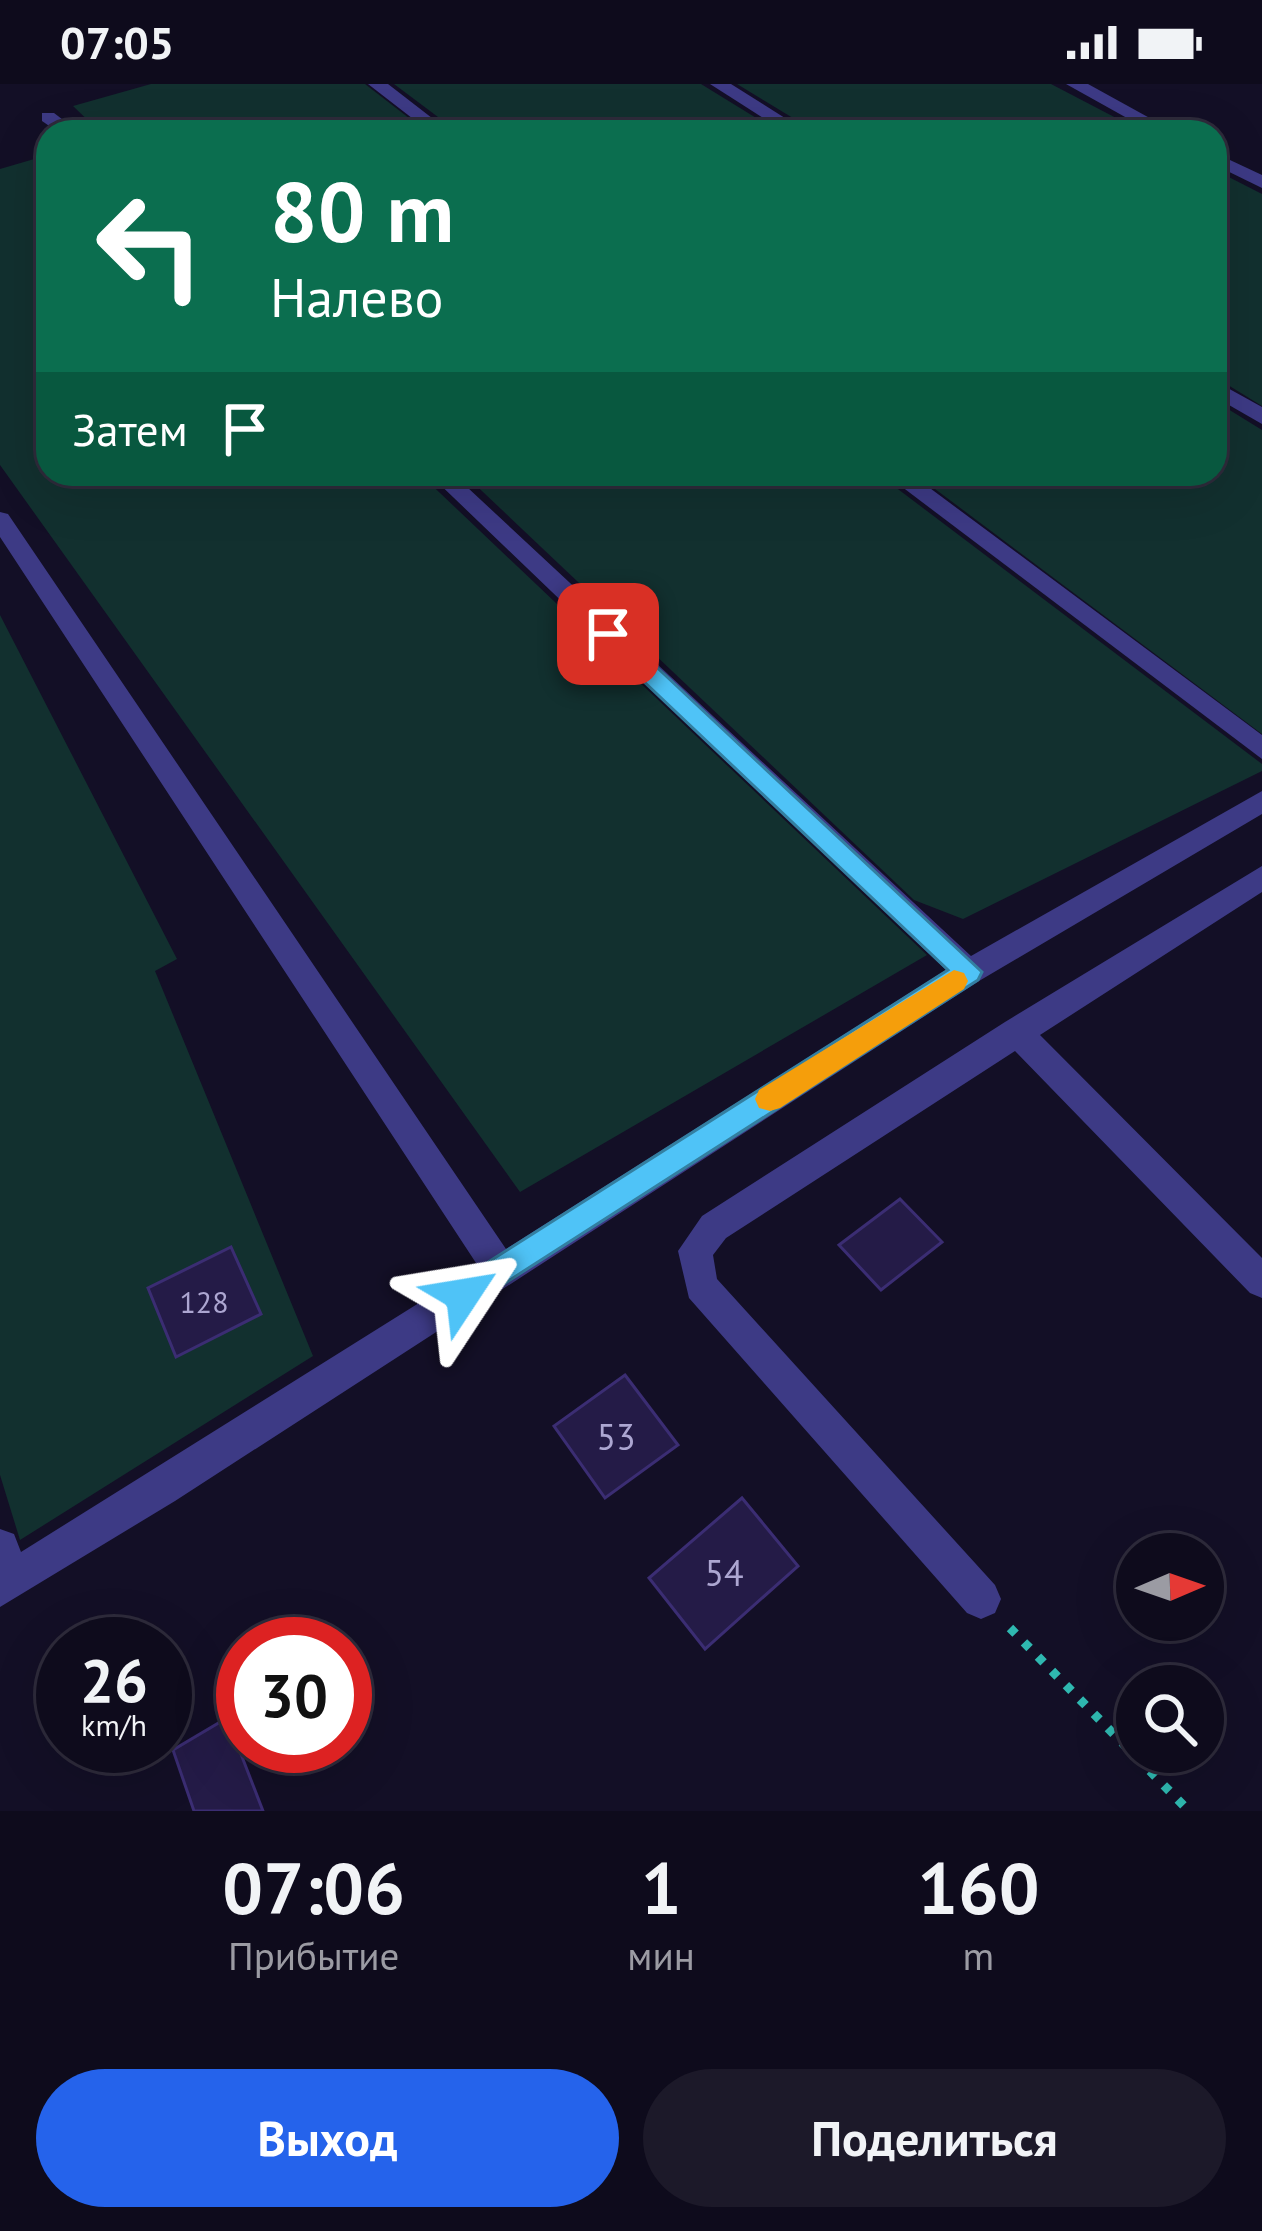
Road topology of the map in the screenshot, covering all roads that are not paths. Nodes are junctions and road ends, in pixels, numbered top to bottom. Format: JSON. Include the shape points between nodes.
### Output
{"nodes":[{"id":1,"x":377,"y":84,"type":"edge"},
{"id":2,"x":719,"y":84,"type":"edge"},
{"id":3,"x":1075,"y":84,"type":"edge"},
{"id":4,"x":48,"y":117,"type":"dead end"},
{"id":5,"x":52,"y":120,"type":"edge"},
{"id":6,"x":425,"y":120,"type":"edge"},
{"id":7,"x":778,"y":120,"type":"edge"},
{"id":8,"x":1143,"y":120,"type":"edge"},
{"id":9,"x":1227,"y":164,"type":"edge"},
{"id":10,"x":1262,"y":182,"type":"edge"},
{"id":11,"x":1227,"y":395,"type":"edge"},
{"id":12,"x":1262,"y":417,"type":"edge"},
{"id":13,"x":453,"y":486,"type":"edge"},
{"id":14,"x":912,"y":486,"type":"edge"},
{"id":15,"x":0,"y":519,"type":"edge"},
{"id":16,"x":1262,"y":748,"type":"edge"},
{"id":17,"x":1262,"y":801,"type":"edge"},
{"id":18,"x":1262,"y":877,"type":"edge"},
{"id":19,"x":968,"y":972,"type":"junction"},
{"id":20,"x":1016,"y":1031,"type":"junction"},
{"id":21,"x":500,"y":1271,"type":"junction"},
{"id":22,"x":1262,"y":1282,"type":"edge"},
{"id":23,"x":3,"y":1572,"type":"edge"},
{"id":24,"x":981,"y":1599,"type":"road end"}],
"edges":[{"from":1,"to":6,"type":"street"},
{"from":2,"to":7,"type":"street"},
{"from":3,"to":8,"type":"street"},
{"from":4,"to":5,"type":"street"},
{"from":9,"to":10,"type":"street"},
{"from":11,"to":12,"type":"street"},
{"from":13,"to":19,"type":"street"},
{"from":14,"to":16,"type":"street"},
{"from":15,"to":21,"type":"street"},
{"from":17,"to":19,"type":"street"},
{"from":18,"to":20,"type":"street"},
{"from":19,"to":21,"type":"street"},
{"from":20,"to":22,"type":"street"},
{"from":20,"to":24,"type":"street","via":[[714,1227],[695,1251],[701,1286]]},
{"from":21,"to":23,"type":"street"}]}
